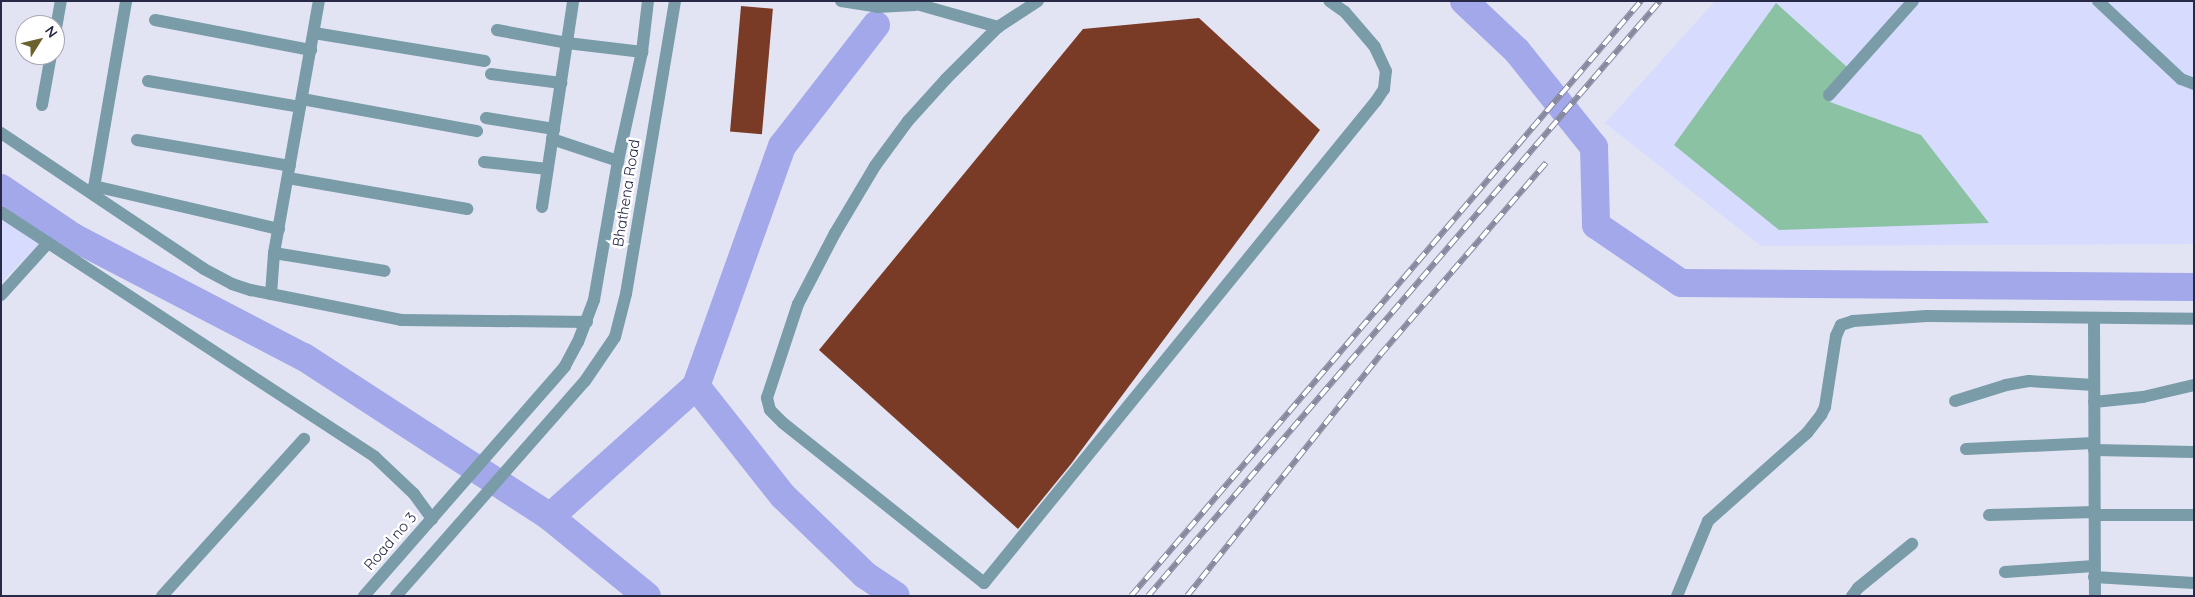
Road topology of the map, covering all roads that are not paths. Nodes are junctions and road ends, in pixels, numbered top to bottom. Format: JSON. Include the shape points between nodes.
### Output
{"nodes":[{"id":1,"x":61,"y":1,"type":"edge"},
{"id":2,"x":126,"y":1,"type":"edge"},
{"id":3,"x":319,"y":1,"type":"edge"},
{"id":4,"x":573,"y":1,"type":"edge"},
{"id":5,"x":648,"y":1,"type":"edge"},
{"id":6,"x":676,"y":1,"type":"edge"},
{"id":7,"x":842,"y":1,"type":"edge"},
{"id":8,"x":1038,"y":1,"type":"edge"},
{"id":9,"x":1329,"y":1,"type":"edge"},
{"id":10,"x":1913,"y":1,"type":"edge"},
{"id":11,"x":2098,"y":1,"type":"edge"},
{"id":12,"x":911,"y":3,"type":"edge"},
{"id":13,"x":58,"y":15,"type":"edge"},
{"id":14,"x":155,"y":20,"type":"dead end"},
{"id":15,"x":998,"y":27,"type":"junction"},
{"id":16,"x":497,"y":30,"type":"dead end"},
{"id":17,"x":314,"y":33,"type":"junction"},
{"id":18,"x":567,"y":43,"type":"junction"},
{"id":19,"x":311,"y":50,"type":"junction"},
{"id":20,"x":642,"y":52,"type":"junction"},
{"id":21,"x":484,"y":61,"type":"dead end"},
{"id":22,"x":49,"y":65,"type":"edge"},
{"id":23,"x":491,"y":74,"type":"dead end"},
{"id":24,"x":148,"y":81,"type":"dead end"},
{"id":25,"x":561,"y":84,"type":"junction"},
{"id":26,"x":2194,"y":84,"type":"edge"},
{"id":27,"x":1829,"y":96,"type":"dead end"},
{"id":28,"x":301,"y":103,"type":"junction"},
{"id":29,"x":42,"y":105,"type":"dead end"},
{"id":30,"x":486,"y":118,"type":"dead end"},
{"id":31,"x":477,"y":131,"type":"dead end"},
{"id":32,"x":1,"y":132,"type":"edge"},
{"id":33,"x":553,"y":134,"type":"junction"},
{"id":34,"x":137,"y":140,"type":"dead end"},
{"id":35,"x":618,"y":161,"type":"junction"},
{"id":36,"x":484,"y":162,"type":"dead end"},
{"id":37,"x":548,"y":169,"type":"junction"},
{"id":38,"x":289,"y":172,"type":"junction"},
{"id":39,"x":93,"y":190,"type":"junction"},
{"id":40,"x":542,"y":207,"type":"dead end"},
{"id":41,"x":467,"y":209,"type":"dead end"},
{"id":42,"x":1,"y":212,"type":"edge"},
{"id":43,"x":278,"y":229,"type":"junction"},
{"id":44,"x":48,"y":243,"type":"junction"},
{"id":45,"x":274,"y":253,"type":"junction"},
{"id":46,"x":385,"y":271,"type":"dead end"},
{"id":47,"x":271,"y":294,"type":"junction"},
{"id":48,"x":1,"y":295,"type":"edge"},
{"id":49,"x":2094,"y":318,"type":"junction"},
{"id":50,"x":2194,"y":319,"type":"edge"},
{"id":51,"x":587,"y":322,"type":"junction"},
{"id":52,"x":565,"y":366,"type":"joint"},
{"id":53,"x":2094,"y":385,"type":"junction"},
{"id":54,"x":2194,"y":385,"type":"edge"},
{"id":55,"x":1955,"y":401,"type":"dead end"},
{"id":56,"x":2094,"y":402,"type":"junction"},
{"id":57,"x":304,"y":440,"type":"dead end"},
{"id":58,"x":2094,"y":446,"type":"junction"},
{"id":59,"x":1966,"y":449,"type":"dead end"},
{"id":60,"x":2194,"y":452,"type":"edge"},
{"id":61,"x":2094,"y":514,"type":"junction"},
{"id":62,"x":1989,"y":515,"type":"dead end"},
{"id":63,"x":2194,"y":515,"type":"edge"},
{"id":64,"x":432,"y":519,"type":"junction"},
{"id":65,"x":1912,"y":544,"type":"dead end"},
{"id":66,"x":2005,"y":572,"type":"dead end"},
{"id":67,"x":2094,"y":572,"type":"junction"},
{"id":68,"x":2194,"y":583,"type":"edge"},
{"id":69,"x":162,"y":596,"type":"edge"},
{"id":70,"x":364,"y":596,"type":"edge"},
{"id":71,"x":396,"y":596,"type":"edge"},
{"id":72,"x":1677,"y":596,"type":"edge"},
{"id":73,"x":1852,"y":596,"type":"edge"},
{"id":74,"x":2095,"y":596,"type":"edge"}],
"edges":[{"from":1,"to":13,"type":"street"},
{"from":2,"to":39,"type":"street"},
{"from":3,"to":17,"type":"street"},
{"from":4,"to":18,"type":"street"},
{"from":5,"to":20,"type":"street","name":"Bhathena Road"},
{"from":6,"to":71,"type":"street","name":"Bhathena Road","via":[[622,317],[615,336],[585,381]]},
{"from":7,"to":12,"type":"street","via":[[877,7]]},
{"from":8,"to":15,"type":"street"},
{"from":9,"to":15,"type":"street","via":[[1345,12],[1375,47],[1386,71],[1384,89],[984,583],[783,423],[770,410],[766,398],[798,304],[875,166],[914,114]]},
{"from":10,"to":27,"type":"street"},
{"from":11,"to":26,"type":"street","via":[[2181,79]]},
{"from":12,"to":15,"type":"street"},
{"from":14,"to":19,"type":"street"},
{"from":16,"to":18,"type":"street"},
{"from":17,"to":19,"type":"street"},
{"from":17,"to":21,"type":"street"},
{"from":18,"to":20,"type":"street"},
{"from":18,"to":25,"type":"street"},
{"from":19,"to":28,"type":"street"},
{"from":20,"to":35,"type":"street","name":"Bhathena Road"},
{"from":22,"to":29,"type":"street"},
{"from":23,"to":25,"type":"street"},
{"from":24,"to":28,"type":"street"},
{"from":25,"to":33,"type":"street"},
{"from":28,"to":31,"type":"street"},
{"from":28,"to":38,"type":"street"},
{"from":30,"to":33,"type":"street"},
{"from":32,"to":39,"type":"street"},
{"from":33,"to":35,"type":"street"},
{"from":33,"to":37,"type":"street"},
{"from":34,"to":38,"type":"street"},
{"from":35,"to":51,"type":"street","name":"Bhathena Road","via":[[594,300]]},
{"from":36,"to":37,"type":"street"},
{"from":37,"to":40,"type":"street"},
{"from":38,"to":41,"type":"street"},
{"from":38,"to":43,"type":"street"},
{"from":39,"to":43,"type":"street"},
{"from":39,"to":47,"type":"street","via":[[204,269],[232,284]]},
{"from":42,"to":44,"type":"street"},
{"from":43,"to":45,"type":"street"},
{"from":44,"to":48,"type":"street"},
{"from":44,"to":64,"type":"street","via":[[375,457],[414,494]]},
{"from":45,"to":46,"type":"street"},
{"from":45,"to":47,"type":"street"},
{"from":47,"to":51,"type":"street","via":[[409,320]]},
{"from":49,"to":50,"type":"street"},
{"from":49,"to":53,"type":"street"},
{"from":49,"to":72,"type":"street","via":[[1926,316],[1853,321],[1841,325],[1837,330],[1821,415],[1806,433],[1708,521]]},
{"from":51,"to":52,"type":"street","name":"Bhathena Road"},
{"from":52,"to":64,"type":"street","name":"Road no 3"},
{"from":53,"to":55,"type":"street","via":[[2039,380],[2019,382]]},
{"from":53,"to":56,"type":"street"},
{"from":54,"to":56,"type":"street","via":[[2143,397]]},
{"from":56,"to":58,"type":"street"},
{"from":57,"to":69,"type":"street"},
{"from":58,"to":59,"type":"street"},
{"from":58,"to":60,"type":"street"},
{"from":58,"to":61,"type":"street"},
{"from":61,"to":62,"type":"street"},
{"from":61,"to":63,"type":"street"},
{"from":61,"to":67,"type":"street"},
{"from":64,"to":70,"type":"street","name":"Road no 3"},
{"from":65,"to":73,"type":"street"},
{"from":66,"to":67,"type":"street"},
{"from":67,"to":68,"type":"street"},
{"from":67,"to":74,"type":"street"}]}
